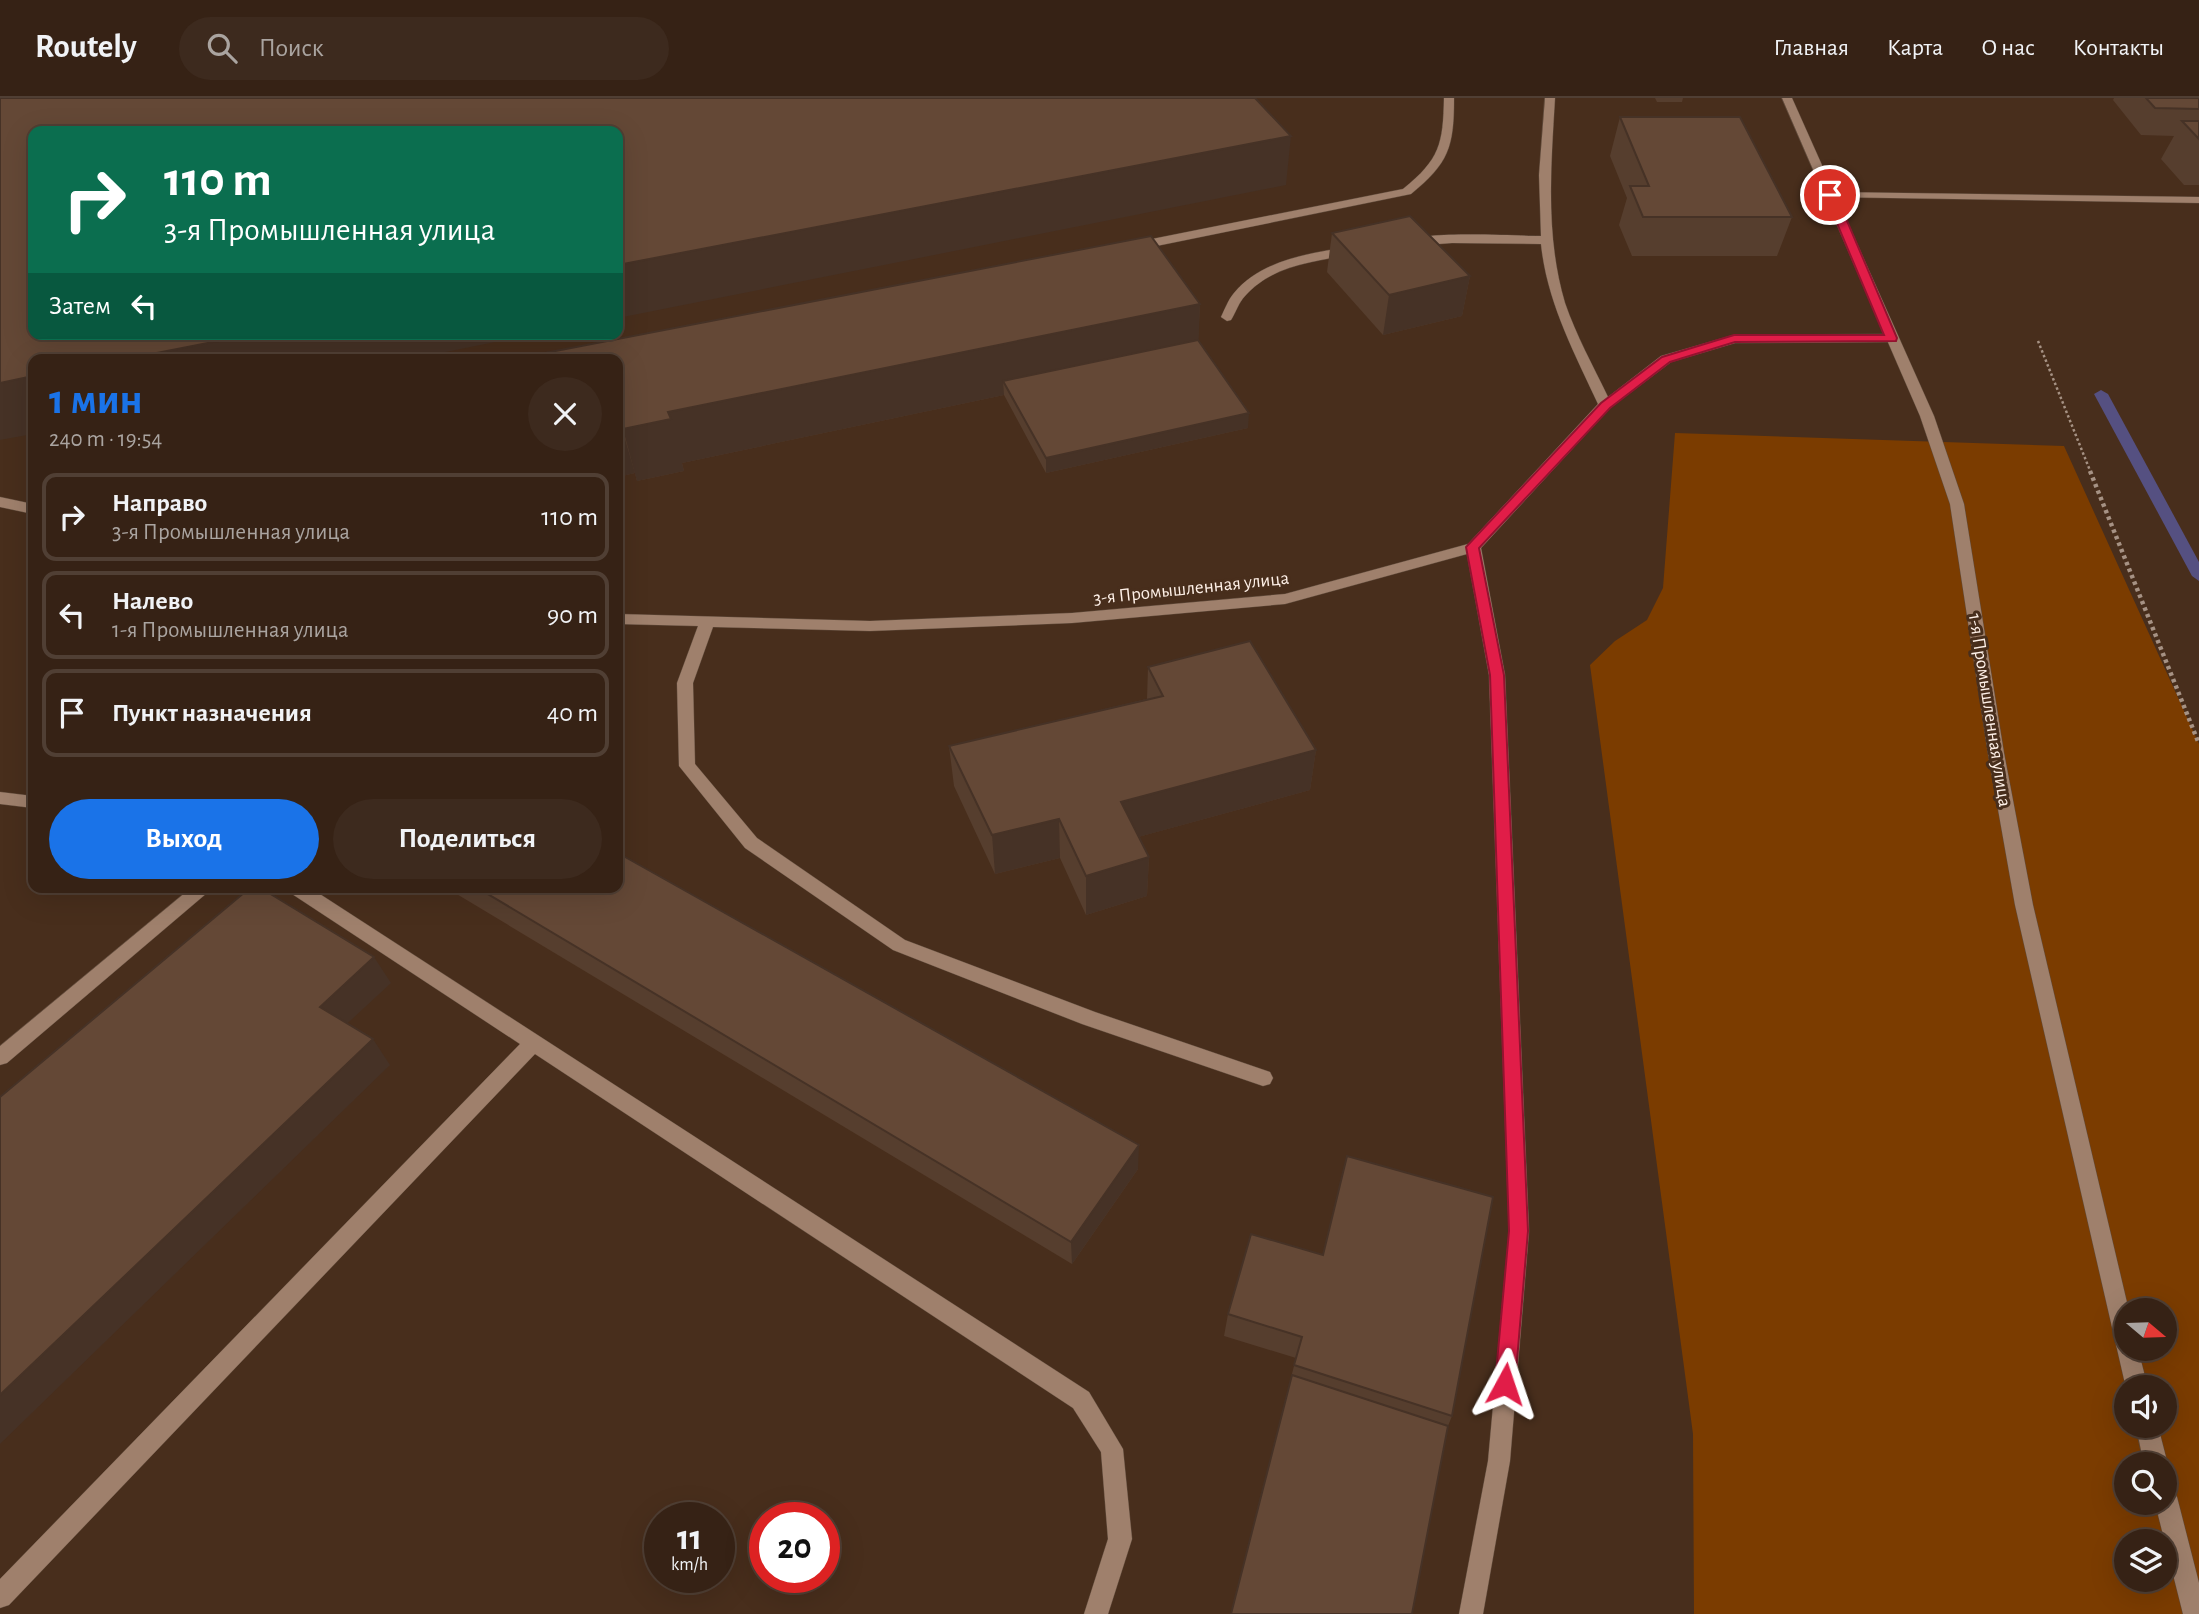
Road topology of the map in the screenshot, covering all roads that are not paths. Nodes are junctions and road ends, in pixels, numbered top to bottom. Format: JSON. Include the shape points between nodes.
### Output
{"nodes":[{"id":1,"x":1449,"y":98,"type":"edge"},
{"id":2,"x":1550,"y":98,"type":"edge"},
{"id":3,"x":1787,"y":98,"type":"edge"},
{"id":4,"x":1830,"y":195,"type":"junction"},
{"id":5,"x":2199,"y":200,"type":"edge"},
{"id":6,"x":1545,"y":240,"type":"junction"},
{"id":7,"x":1396,"y":244,"type":"edge"},
{"id":8,"x":1370,"y":247,"type":"edge"},
{"id":9,"x":1124,"y":249,"type":"edge"},
{"id":10,"x":1227,"y":317,"type":"dead end"},
{"id":11,"x":1892,"y":338,"type":"junction"},
{"id":12,"x":1605,"y":405,"type":"junction"},
{"id":13,"x":0,"y":502,"type":"edge"},
{"id":14,"x":28,"y":508,"type":"edge"},
{"id":15,"x":1472,"y":547,"type":"junction"},
{"id":16,"x":623,"y":619,"type":"edge"},
{"id":17,"x":707,"y":622,"type":"junction"},
{"id":18,"x":0,"y":798,"type":"edge"},
{"id":19,"x":28,"y":801,"type":"edge"},
{"id":20,"x":198,"y":893,"type":"edge"},
{"id":21,"x":304,"y":893,"type":"edge"},
{"id":22,"x":533,"y":1043,"type":"junction"},
{"id":23,"x":0,"y":1057,"type":"edge"},
{"id":24,"x":1263,"y":1078,"type":"dead end"},
{"id":25,"x":2115,"y":1298,"type":"edge"},
{"id":26,"x":2170,"y":1515,"type":"edge"},
{"id":27,"x":0,"y":1596,"type":"edge"},
{"id":28,"x":1096,"y":1614,"type":"edge"},
{"id":29,"x":1471,"y":1614,"type":"edge"},
{"id":30,"x":2195,"y":1614,"type":"edge"}],
"edges":[{"from":1,"to":9,"type":"main road","via":[[1448,143],[1434,170],[1407,192]]},
{"from":2,"to":6,"type":"main road"},
{"from":3,"to":4,"type":"main road","name":"1-я Промышленная улица"},
{"from":4,"to":5,"type":"main road"},
{"from":4,"to":11,"type":"main road","name":"1-я Промышленная улица"},
{"from":6,"to":7,"type":"main road"},
{"from":6,"to":12,"type":"main road","via":[[1559,303]]},
{"from":8,"to":10,"type":"main road","via":[[1272,269],[1240,293]]},
{"from":11,"to":12,"type":"main road","via":[[1734,339],[1666,359]]},
{"from":11,"to":25,"type":"main road","name":"1-я Промышленная улица","via":[[1927,416],[1957,504],[2024,905]]},
{"from":12,"to":15,"type":"main road"},
{"from":13,"to":14,"type":"main road"},
{"from":15,"to":17,"type":"main road","name":"3-я Промышленная улица","via":[[1285,599],[1072,618],[951,623]]},
{"from":15,"to":29,"type":"main road","via":[[1497,675],[1519,1231],[1499,1461]]},
{"from":16,"to":17,"type":"main road","name":"3-я Промышленная улица"},
{"from":17,"to":24,"type":"main road","via":[[685,683],[687,766],[751,843],[899,945]]},
{"from":18,"to":19,"type":"main road"},
{"from":20,"to":23,"type":"main road"},
{"from":21,"to":22,"type":"main road"},
{"from":22,"to":27,"type":"main road"},
{"from":22,"to":28,"type":"main road","via":[[1081,1400],[1112,1449],[1119,1539]]},
{"from":26,"to":30,"type":"main road"}]}
